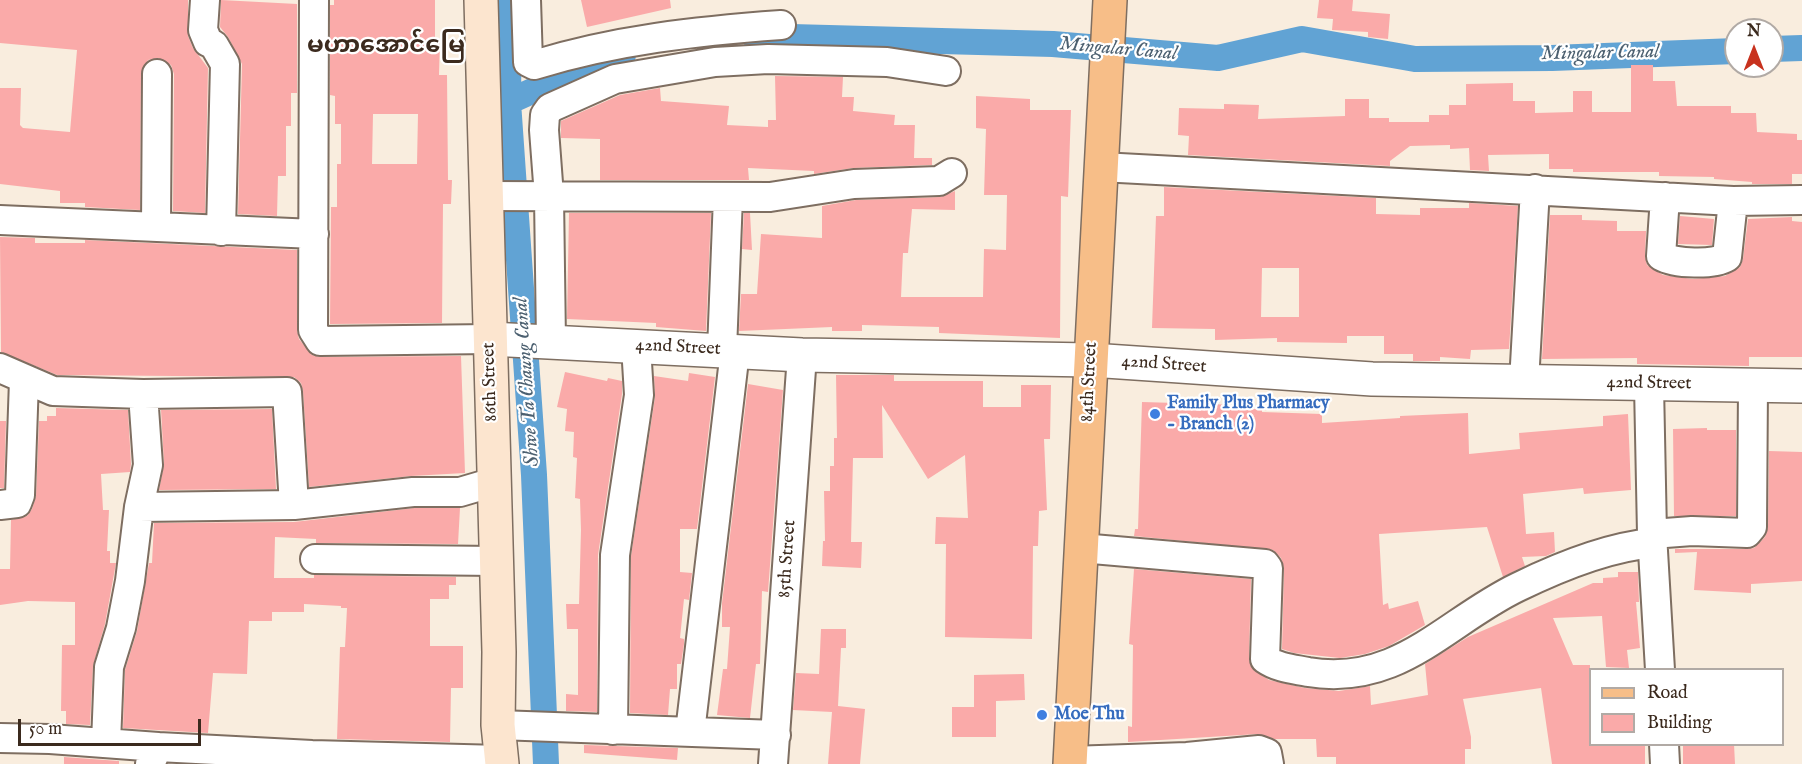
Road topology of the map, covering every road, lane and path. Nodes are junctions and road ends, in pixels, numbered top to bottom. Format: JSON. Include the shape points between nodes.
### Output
{"nodes":[{"id":1,"x":205,"y":0,"type":"edge"},
{"id":2,"x":314,"y":0,"type":"edge"},
{"id":3,"x":481,"y":0,"type":"edge"},
{"id":4,"x":526,"y":0,"type":"edge"},
{"id":5,"x":1110,"y":0,"type":"edge"},
{"id":6,"x":781,"y":25,"type":"dead end"},
{"id":7,"x":946,"y":71,"type":"dead end"},
{"id":8,"x":157,"y":74,"type":"dead end"},
{"id":9,"x":1101,"y":166,"type":"junction"},
{"id":10,"x":952,"y":173,"type":"dead end"},
{"id":11,"x":1535,"y":189,"type":"junction"},
{"id":12,"x":495,"y":196,"type":"junction"},
{"id":13,"x":544,"y":196,"type":"junction"},
{"id":14,"x":728,"y":197,"type":"junction"},
{"id":15,"x":1665,"y":197,"type":"junction"},
{"id":16,"x":1802,"y":200,"type":"edge"},
{"id":17,"x":1733,"y":201,"type":"junction"},
{"id":18,"x":0,"y":220,"type":"edge"},
{"id":19,"x":156,"y":226,"type":"junction"},
{"id":20,"x":221,"y":231,"type":"junction"},
{"id":21,"x":314,"y":234,"type":"junction"},
{"id":22,"x":500,"y":339,"type":"junction"},
{"id":23,"x":549,"y":342,"type":"junction"},
{"id":24,"x":636,"y":346,"type":"junction"},
{"id":25,"x":729,"y":351,"type":"junction"},
{"id":26,"x":802,"y":355,"type":"junction"},
{"id":27,"x":1091,"y":360,"type":"junction"},
{"id":28,"x":12,"y":374,"type":"edge"},
{"id":29,"x":1524,"y":382,"type":"junction"},
{"id":30,"x":1649,"y":385,"type":"junction"},
{"id":31,"x":1753,"y":386,"type":"junction"},
{"id":32,"x":1802,"y":386,"type":"edge"},
{"id":33,"x":143,"y":394,"type":"junction"},
{"id":34,"x":494,"y":482,"type":"junction"},
{"id":35,"x":0,"y":505,"type":"edge"},
{"id":36,"x":294,"y":505,"type":"junction"},
{"id":37,"x":139,"y":507,"type":"junction"},
{"id":38,"x":1652,"y":538,"type":"junction"},
{"id":39,"x":1081,"y":549,"type":"junction"},
{"id":40,"x":315,"y":559,"type":"dead end"},
{"id":41,"x":496,"y":561,"type":"junction"},
{"id":42,"x":1660,"y":668,"type":"edge"},
{"id":43,"x":511,"y":726,"type":"junction"},
{"id":44,"x":613,"y":730,"type":"junction"},
{"id":45,"x":690,"y":732,"type":"junction"},
{"id":46,"x":776,"y":735,"type":"junction"},
{"id":47,"x":0,"y":738,"type":"edge"},
{"id":48,"x":106,"y":743,"type":"junction"},
{"id":49,"x":1664,"y":746,"type":"edge"},
{"id":50,"x":154,"y":756,"type":"edge"},
{"id":51,"x":296,"y":759,"type":"edge"},
{"id":52,"x":502,"y":762,"type":"edge"},
{"id":53,"x":1070,"y":762,"type":"edge"},
{"id":54,"x":773,"y":764,"type":"edge"},
{"id":55,"x":1269,"y":764,"type":"edge"},
{"id":56,"x":1665,"y":764,"type":"edge"}],
"edges":[{"from":1,"to":20,"type":"street","via":[[203,30],[225,64]]},
{"from":2,"to":21,"type":"street"},
{"from":3,"to":12,"type":"main road","name":"86th Street"},
{"from":4,"to":6,"type":"street","via":[[528,62],[534,65],[628,41]]},
{"from":5,"to":9,"type":"main road","name":"84th Street"},
{"from":7,"to":13,"type":"street","via":[[887,62],[768,59],[715,62],[615,79],[550,108],[545,115]]},
{"from":8,"to":19,"type":"street"},
{"from":9,"to":11,"type":"street"},
{"from":9,"to":27,"type":"main road","name":"84th Street"},
{"from":10,"to":14,"type":"street","via":[[939,181],[854,184],[770,197]]},
{"from":11,"to":15,"type":"street"},
{"from":11,"to":29,"type":"street"},
{"from":12,"to":13,"type":"street"},
{"from":12,"to":22,"type":"main road","name":"86th Street"},
{"from":13,"to":14,"type":"street"},
{"from":13,"to":23,"type":"street"},
{"from":14,"to":25,"type":"street"},
{"from":15,"to":17,"type":"street"},
{"from":15,"to":17,"type":"street","via":[[1661,256],[1690,262],[1714,263],[1727,257]]},
{"from":16,"to":17,"type":"street"},
{"from":18,"to":19,"type":"street"},
{"from":19,"to":20,"type":"street"},
{"from":20,"to":21,"type":"street"},
{"from":21,"to":22,"type":"street","via":[[313,330],[320,341]]},
{"from":22,"to":23,"type":"street","name":"42nd Street"},
{"from":22,"to":34,"type":"main road","name":"86th Street"},
{"from":23,"to":24,"type":"street","name":"42nd Street"},
{"from":24,"to":25,"type":"street","name":"42nd Street"},
{"from":24,"to":44,"type":"street","via":[[639,395],[615,555]]},
{"from":25,"to":26,"type":"street","name":"42nd Street"},
{"from":25,"to":45,"type":"street"},
{"from":26,"to":27,"type":"street","name":"42nd Street"},
{"from":26,"to":46,"type":"street","name":"85th Street"},
{"from":27,"to":29,"type":"street","name":"42nd Street","via":[[1372,379]]},
{"from":27,"to":39,"type":"main road","name":"84th Street"},
{"from":28,"to":33,"type":"street","via":[[53,391]]},
{"from":28,"to":35,"type":"street","via":[[20,495],[17,502]]},
{"from":29,"to":30,"type":"street","name":"42nd Street"},
{"from":30,"to":31,"type":"street","name":"42nd Street"},
{"from":30,"to":38,"type":"street"},
{"from":31,"to":32,"type":"street","name":"42nd Street"},
{"from":31,"to":38,"type":"street","via":[[1752,526],[1747,533],[1692,531]]},
{"from":33,"to":36,"type":"street","via":[[287,392]]},
{"from":33,"to":37,"type":"street","via":[[148,465]]},
{"from":34,"to":36,"type":"street","via":[[460,492],[413,492]]},
{"from":34,"to":41,"type":"main road","name":"86th Street"},
{"from":36,"to":37,"type":"street"},
{"from":37,"to":48,"type":"street","via":[[130,581],[109,667]]},
{"from":38,"to":39,"type":"street","via":[[1574,562],[1516,588],[1441,633],[1419,651],[1375,670],[1324,674],[1278,667],[1265,659],[1265,564]]},
{"from":38,"to":42,"type":"street"},
{"from":39,"to":53,"type":"main road","name":"84th Street"},
{"from":40,"to":41,"type":"street"},
{"from":41,"to":43,"type":"main road","name":"86th Street"},
{"from":43,"to":44,"type":"street"},
{"from":43,"to":52,"type":"main road","name":"86th Street"},
{"from":44,"to":45,"type":"street"},
{"from":45,"to":46,"type":"street"},
{"from":46,"to":54,"type":"street","name":"85th Street"},
{"from":47,"to":48,"type":"street"},
{"from":48,"to":50,"type":"street"},
{"from":49,"to":56,"type":"street"},
{"from":50,"to":51,"type":"street"},
{"from":51,"to":52,"type":"street"},
{"from":53,"to":55,"type":"street","via":[[1260,750],[1267,753]]}]}
